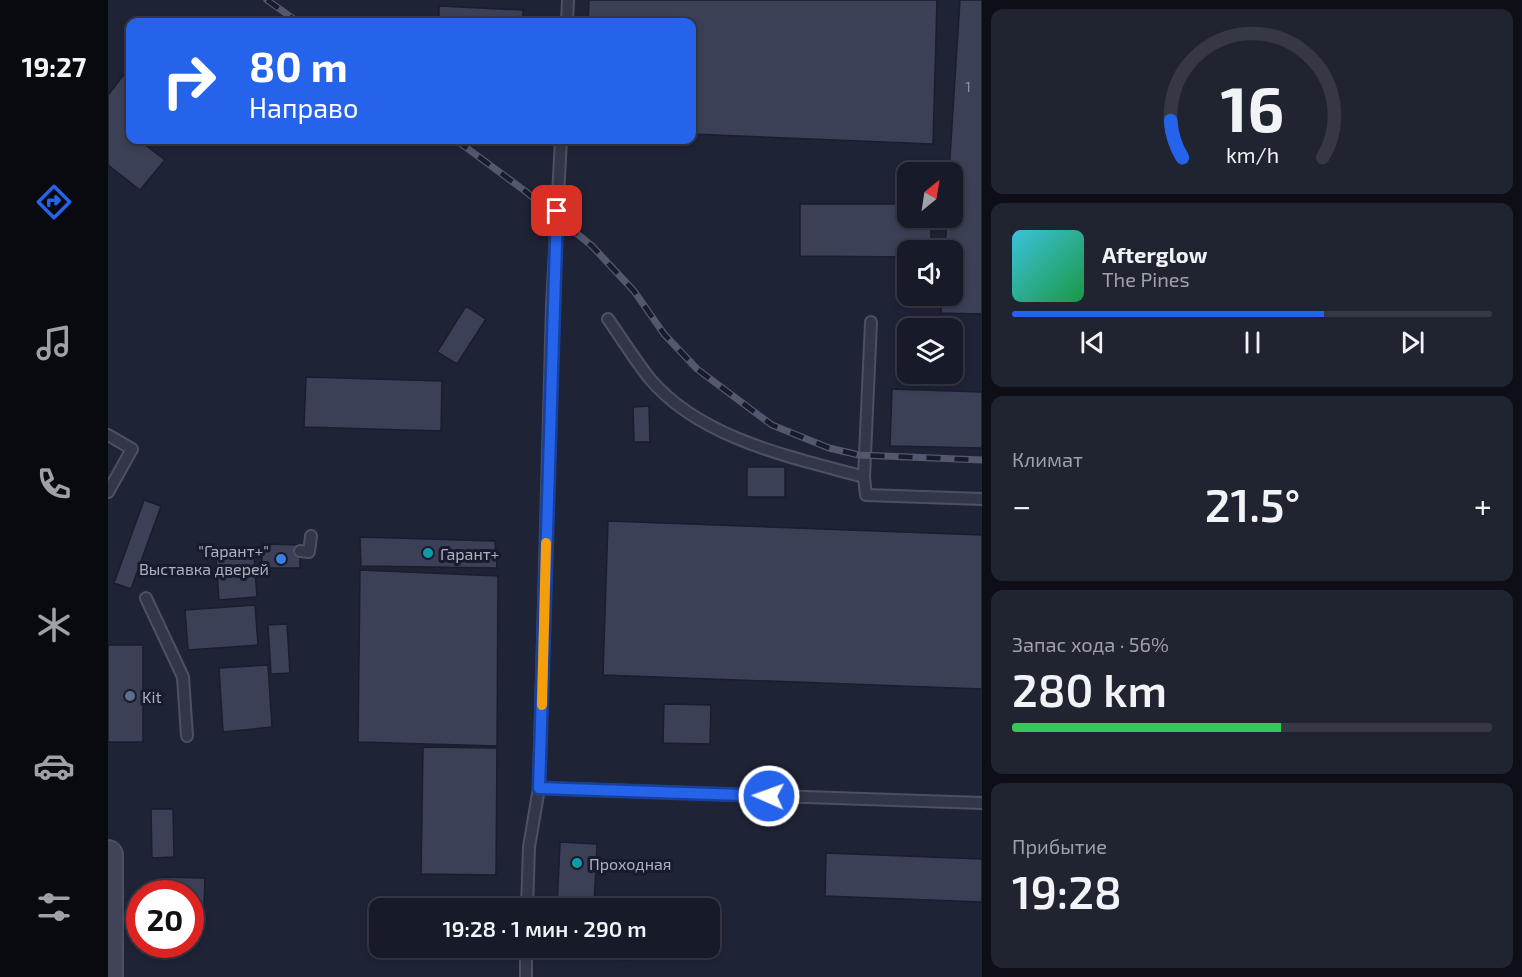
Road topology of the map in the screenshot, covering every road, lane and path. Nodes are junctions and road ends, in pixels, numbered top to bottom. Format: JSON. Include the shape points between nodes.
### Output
{"nodes":[{"id":1,"x":568,"y":0,"type":"edge"},
{"id":2,"x":567,"y":18,"type":"edge"},
{"id":3,"x":561,"y":144,"type":"edge"},
{"id":4,"x":608,"y":319,"type":"dead end"},
{"id":5,"x":871,"y":322,"type":"dead end"},
{"id":6,"x":108,"y":435,"type":"edge"},
{"id":7,"x":864,"y":477,"type":"junction"},
{"id":8,"x":108,"y":492,"type":"edge"},
{"id":9,"x":982,"y":499,"type":"edge"},
{"id":10,"x":311,"y":536,"type":"dead end"},
{"id":11,"x":300,"y":551,"type":"dead end"},
{"id":12,"x":146,"y":598,"type":"dead end"},
{"id":13,"x":187,"y":736,"type":"dead end"},
{"id":14,"x":539,"y":788,"type":"junction"},
{"id":15,"x":982,"y":803,"type":"edge"},
{"id":16,"x":108,"y":855,"type":"edge"},
{"id":17,"x":527,"y":898,"type":"edge"},
{"id":18,"x":526,"y":958,"type":"edge"},
{"id":19,"x":108,"y":977,"type":"edge"},
{"id":20,"x":526,"y":977,"type":"edge"}],
"edges":[{"from":1,"to":2,"type":"lane"},
{"from":3,"to":14,"type":"lane","via":[[552,305]]},
{"from":4,"to":7,"type":"lane","via":[[651,380],[690,412],[734,437]]},
{"from":5,"to":7,"type":"lane"},
{"from":6,"to":8,"type":"lane","via":[[132,449]]},
{"from":7,"to":9,"type":"lane","via":[[866,495]]},
{"from":10,"to":11,"type":"lane","via":[[309,552]]},
{"from":12,"to":13,"type":"lane","via":[[183,677]]},
{"from":14,"to":15,"type":"lane"},
{"from":14,"to":17,"type":"lane","via":[[529,848]]},
{"from":16,"to":19,"type":"street"},
{"from":18,"to":20,"type":"lane"}]}
